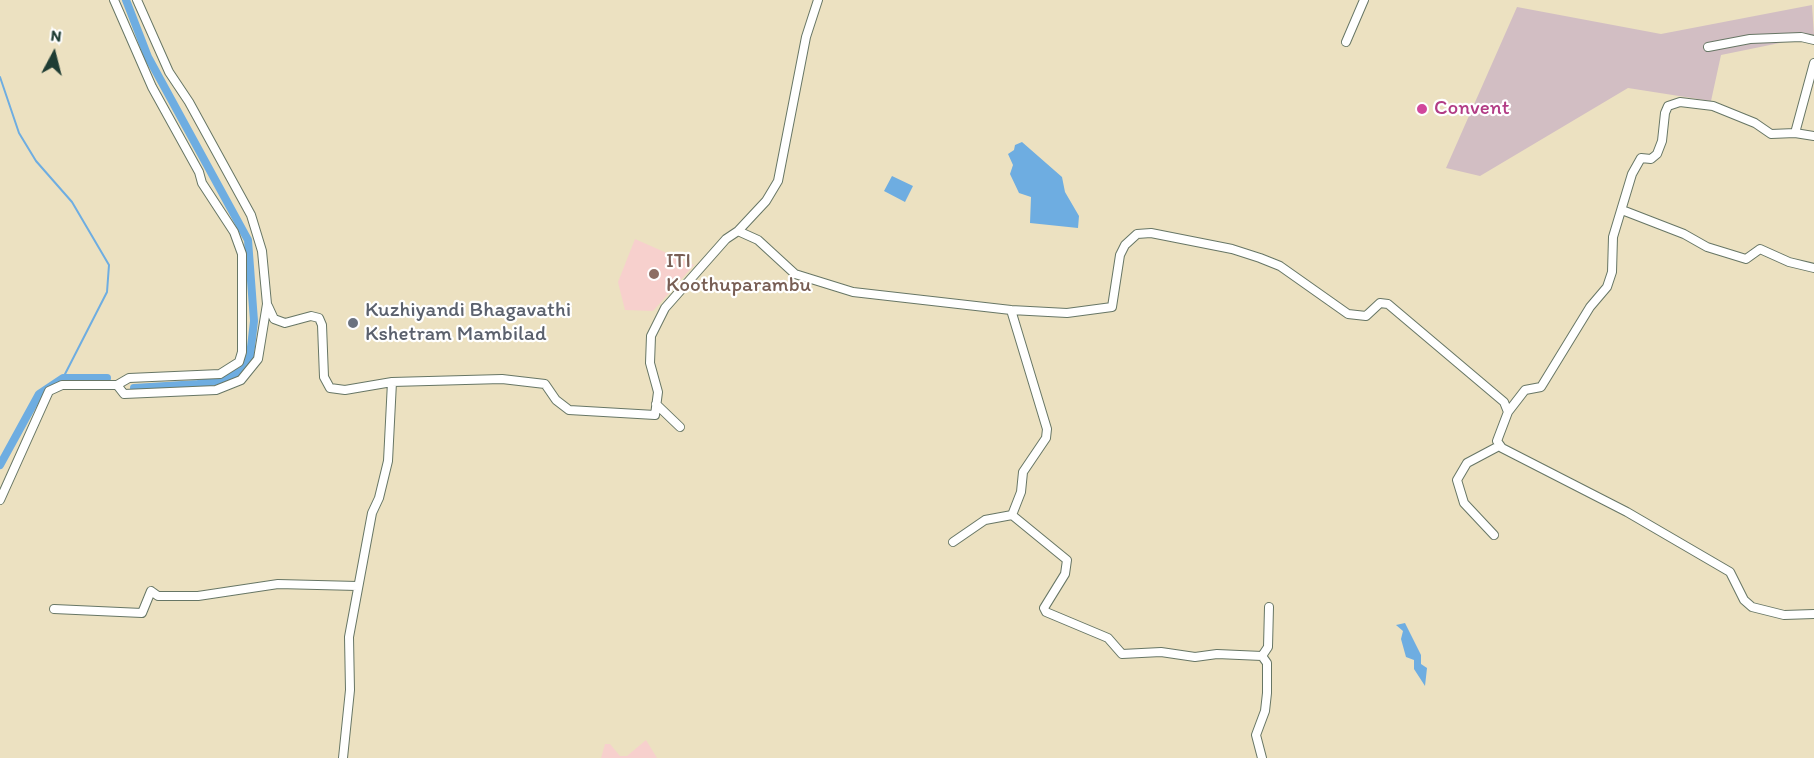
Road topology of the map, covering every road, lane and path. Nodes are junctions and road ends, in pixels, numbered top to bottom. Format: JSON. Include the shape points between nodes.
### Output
{"nodes":[{"id":1,"x":114,"y":0,"type":"edge"},
{"id":2,"x":137,"y":0,"type":"edge"},
{"id":3,"x":818,"y":0,"type":"edge"},
{"id":4,"x":1364,"y":0,"type":"edge"},
{"id":5,"x":1814,"y":40,"type":"edge"},
{"id":6,"x":1346,"y":42,"type":"dead end"},
{"id":7,"x":1708,"y":47,"type":"dead end"},
{"id":8,"x":1814,"y":63,"type":"edge"},
{"id":9,"x":1795,"y":133,"type":"junction"},
{"id":10,"x":1814,"y":136,"type":"edge"},
{"id":11,"x":1623,"y":210,"type":"junction"},
{"id":12,"x":738,"y":231,"type":"junction"},
{"id":13,"x":1814,"y":268,"type":"edge"},
{"id":14,"x":267,"y":304,"type":"junction"},
{"id":15,"x":1011,"y":310,"type":"junction"},
{"id":16,"x":392,"y":382,"type":"junction"},
{"id":17,"x":117,"y":385,"type":"junction"},
{"id":18,"x":656,"y":404,"type":"junction"},
{"id":19,"x":1508,"y":412,"type":"junction"},
{"id":20,"x":680,"y":427,"type":"dead end"},
{"id":21,"x":1499,"y":446,"type":"junction"},
{"id":22,"x":0,"y":500,"type":"edge"},
{"id":23,"x":1012,"y":514,"type":"junction"},
{"id":24,"x":1494,"y":535,"type":"dead end"},
{"id":25,"x":953,"y":542,"type":"dead end"},
{"id":26,"x":357,"y":586,"type":"junction"},
{"id":27,"x":1269,"y":607,"type":"dead end"},
{"id":28,"x":54,"y":609,"type":"dead end"},
{"id":29,"x":1814,"y":614,"type":"edge"},
{"id":30,"x":1262,"y":656,"type":"junction"},
{"id":31,"x":343,"y":758,"type":"edge"},
{"id":32,"x":1262,"y":758,"type":"edge"}],
"edges":[{"from":1,"to":17,"type":"street","via":[[152,87],[206,191],[234,232],[242,254],[244,316],[242,352],[232,369],[220,374],[129,378]]},
{"from":2,"to":14,"type":"street","via":[[169,72],[251,215],[262,251]]},
{"from":3,"to":12,"type":"street","via":[[806,37],[778,180],[766,201]]},
{"from":4,"to":6,"type":"street"},
{"from":5,"to":7,"type":"street","via":[[1750,39]]},
{"from":8,"to":9,"type":"street"},
{"from":9,"to":10,"type":"street"},
{"from":9,"to":11,"type":"street","via":[[1771,134],[1713,106],[1673,103],[1665,114],[1657,154],[1637,161]]},
{"from":11,"to":13,"type":"street","via":[[1707,247],[1746,259],[1760,249]]},
{"from":11,"to":19,"type":"street","via":[[1613,237],[1612,272],[1607,287],[1590,307],[1541,387],[1525,390]]},
{"from":12,"to":15,"type":"street","via":[[758,240],[795,274],[854,292]]},
{"from":12,"to":18,"type":"street","via":[[726,239],[664,308],[651,336]]},
{"from":14,"to":16,"type":"street","via":[[274,319],[285,323],[311,316],[319,318],[324,377],[330,388],[345,390]]},
{"from":14,"to":17,"type":"street","via":[[258,359],[241,380],[216,390],[124,394]]},
{"from":15,"to":19,"type":"street","via":[[1067,313],[1112,307],[1120,255],[1137,234],[1220,246],[1280,266],[1348,314],[1366,316],[1380,303],[1388,304],[1504,402]]},
{"from":15,"to":23,"type":"street","via":[[1047,429],[1046,438],[1023,472],[1021,492]]},
{"from":16,"to":18,"type":"street","via":[[502,379],[544,384],[569,410],[655,415]]},
{"from":16,"to":26,"type":"street","via":[[388,461],[372,513]]},
{"from":17,"to":22,"type":"street","via":[[62,385],[49,391]]},
{"from":18,"to":20,"type":"street"},
{"from":19,"to":21,"type":"street","via":[[1498,436]]},
{"from":21,"to":24,"type":"street","via":[[1467,463],[1457,480],[1464,503]]},
{"from":21,"to":29,"type":"street","via":[[1627,512],[1730,572],[1744,600],[1752,607],[1784,615]]},
{"from":23,"to":25,"type":"street","via":[[985,520]]},
{"from":23,"to":30,"type":"street","via":[[1067,560],[1065,574],[1044,608],[1046,612],[1108,638],[1122,654]]},
{"from":26,"to":28,"type":"street","via":[[278,585],[198,596],[158,596],[151,591],[142,613]]},
{"from":26,"to":31,"type":"street","via":[[349,637],[350,690]]},
{"from":27,"to":30,"type":"street","via":[[1268,647]]},
{"from":30,"to":32,"type":"street","via":[[1267,663],[1267,693],[1256,735]]}]}
